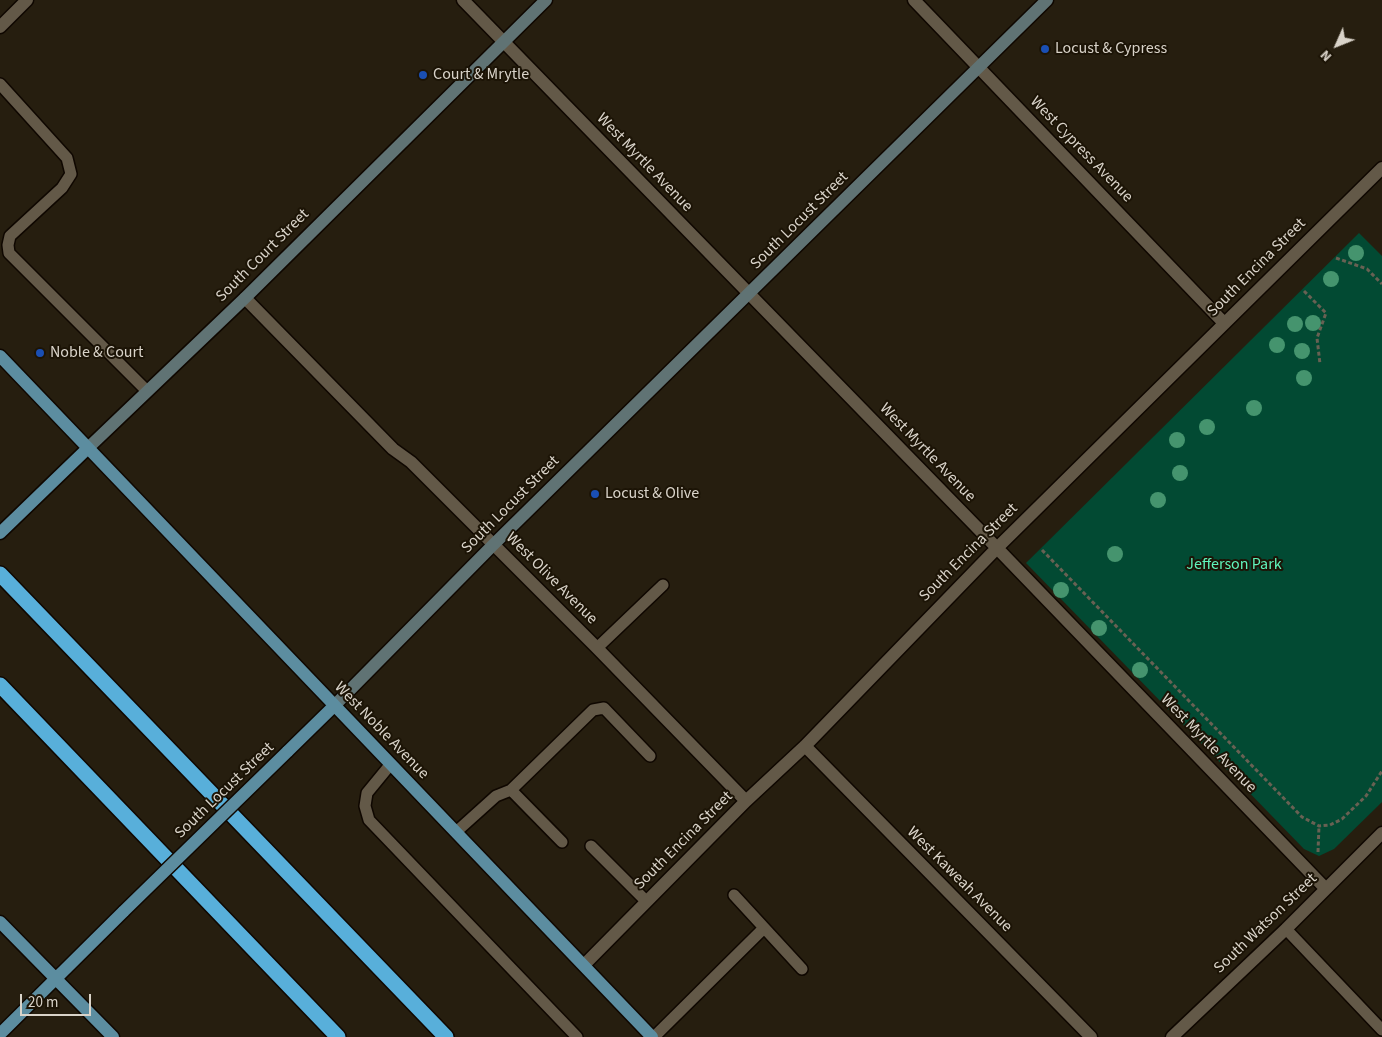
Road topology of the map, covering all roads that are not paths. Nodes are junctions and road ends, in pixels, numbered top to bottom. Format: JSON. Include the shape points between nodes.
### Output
{"nodes":[{"id":1,"x":28,"y":0,"type":"edge"},
{"id":2,"x":463,"y":0,"type":"edge"},
{"id":3,"x":546,"y":0,"type":"edge"},
{"id":4,"x":914,"y":0,"type":"edge"},
{"id":5,"x":1047,"y":0,"type":"edge"},
{"id":6,"x":0,"y":26,"type":"edge"},
{"id":7,"x":504,"y":42,"type":"junction"},
{"id":8,"x":979,"y":67,"type":"junction"},
{"id":9,"x":0,"y":84,"type":"edge"},
{"id":10,"x":1382,"y":168,"type":"edge"},
{"id":11,"x":749,"y":293,"type":"junction"},
{"id":12,"x":245,"y":298,"type":"junction"},
{"id":13,"x":1224,"y":324,"type":"junction"},
{"id":14,"x":0,"y":356,"type":"edge"},
{"id":15,"x":147,"y":391,"type":"junction"},
{"id":16,"x":88,"y":448,"type":"junction"},
{"id":17,"x":0,"y":533,"type":"edge"},
{"id":18,"x":493,"y":545,"type":"junction"},
{"id":19,"x":997,"y":548,"type":"junction"},
{"id":20,"x":0,"y":574,"type":"edge"},
{"id":21,"x":663,"y":585,"type":"dead end"},
{"id":22,"x":597,"y":648,"type":"junction"},
{"id":23,"x":0,"y":685,"type":"edge"},
{"id":24,"x":334,"y":706,"type":"junction"},
{"id":25,"x":805,"y":746,"type":"junction"},
{"id":26,"x":650,"y":756,"type":"dead end"},
{"id":27,"x":390,"y":764,"type":"junction"},
{"id":28,"x":511,"y":790,"type":"junction"},
{"id":29,"x":746,"y":801,"type":"junction"},
{"id":30,"x":456,"y":832,"type":"junction"},
{"id":31,"x":1382,"y":833,"type":"edge"},
{"id":32,"x":562,"y":842,"type":"dead end"},
{"id":33,"x":591,"y":846,"type":"dead end"},
{"id":34,"x":1325,"y":888,"type":"junction"},
{"id":35,"x":734,"y":895,"type":"dead end"},
{"id":36,"x":646,"y":901,"type":"junction"},
{"id":37,"x":0,"y":922,"type":"edge"},
{"id":38,"x":764,"y":928,"type":"junction"},
{"id":39,"x":1286,"y":929,"type":"junction"},
{"id":40,"x":584,"y":965,"type":"junction"},
{"id":41,"x":802,"y":969,"type":"dead end"},
{"id":42,"x":56,"y":978,"type":"junction"},
{"id":43,"x":1382,"y":1030,"type":"edge"},
{"id":44,"x":0,"y":1034,"type":"edge"},
{"id":45,"x":113,"y":1037,"type":"edge"},
{"id":46,"x":338,"y":1037,"type":"edge"},
{"id":47,"x":446,"y":1037,"type":"edge"},
{"id":48,"x":577,"y":1037,"type":"edge"},
{"id":49,"x":653,"y":1037,"type":"edge"},
{"id":50,"x":1091,"y":1037,"type":"edge"},
{"id":51,"x":1172,"y":1037,"type":"edge"}],
"edges":[{"from":1,"to":6,"type":"street"},
{"from":2,"to":7,"type":"street","name":"West Myrtle Avenue"},
{"from":3,"to":7,"type":"street","name":"South Court Street"},
{"from":4,"to":8,"type":"street","name":"West Cypress Avenue"},
{"from":5,"to":8,"type":"street","name":"South Locust Street"},
{"from":7,"to":11,"type":"street","name":"West Myrtle Avenue"},
{"from":7,"to":12,"type":"street","name":"South Court Street"},
{"from":8,"to":11,"type":"street","name":"South Locust Street"},
{"from":8,"to":13,"type":"street","name":"West Cypress Avenue"},
{"from":9,"to":15,"type":"lane","via":[[66,158],[71,174],[62,188],[10,236],[9,253]]},
{"from":10,"to":13,"type":"street","name":"South Encina Street"},
{"from":11,"to":18,"type":"street","name":"South Locust Street"},
{"from":11,"to":19,"type":"street","name":"West Myrtle Avenue"},
{"from":12,"to":15,"type":"street","name":"South Court Street"},
{"from":12,"to":18,"type":"street","name":"West Olive Avenue","via":[[393,449],[412,462]]},
{"from":13,"to":19,"type":"street","name":"South Encina Street"},
{"from":14,"to":16,"type":"main road","name":"West Noble Avenue"},
{"from":15,"to":16,"type":"street","name":"South Court Street"},
{"from":16,"to":17,"type":"main road","name":"South Court Street"},
{"from":16,"to":24,"type":"main road","name":"West Noble Avenue"},
{"from":18,"to":22,"type":"street","name":"West Olive Avenue"},
{"from":18,"to":24,"type":"street","name":"South Locust Street"},
{"from":19,"to":25,"type":"street","name":"South Encina Street"},
{"from":19,"to":34,"type":"street","name":"West Myrtle Avenue"},
{"from":20,"to":47,"type":"highway"},
{"from":21,"to":22,"type":"lane"},
{"from":22,"to":29,"type":"street","name":"West Olive Avenue"},
{"from":23,"to":46,"type":"highway"},
{"from":24,"to":27,"type":"main road","name":"West Noble Avenue"},
{"from":24,"to":42,"type":"main road","name":"South Locust Street","bridge":true},
{"from":25,"to":29,"type":"street","name":"South Encina Street"},
{"from":25,"to":50,"type":"street","name":"West Kaweah Avenue"},
{"from":26,"to":28,"type":"lane","via":[[604,708],[594,710]]},
{"from":27,"to":30,"type":"main road","name":"West Noble Avenue"},
{"from":27,"to":48,"type":"lane","via":[[368,793],[365,806],[369,820]]},
{"from":28,"to":30,"type":"lane","via":[[496,796]]},
{"from":28,"to":32,"type":"lane"},
{"from":29,"to":36,"type":"street","name":"South Encina Street"},
{"from":30,"to":40,"type":"main road","name":"West Noble Avenue"},
{"from":31,"to":34,"type":"street","name":"South Watson Street"},
{"from":33,"to":36,"type":"lane"},
{"from":34,"to":39,"type":"street","name":"South Watson Street"},
{"from":35,"to":38,"type":"lane"},
{"from":36,"to":40,"type":"street","name":"South Encina Street"},
{"from":37,"to":42,"type":"main road"},
{"from":38,"to":41,"type":"lane"},
{"from":38,"to":49,"type":"lane"},
{"from":39,"to":43,"type":"lane"},
{"from":39,"to":51,"type":"street","name":"South Watson Street"},
{"from":40,"to":49,"type":"main road","name":"West Noble Avenue"},
{"from":42,"to":44,"type":"main road","name":"South Locust Street"},
{"from":42,"to":45,"type":"main road"}]}
